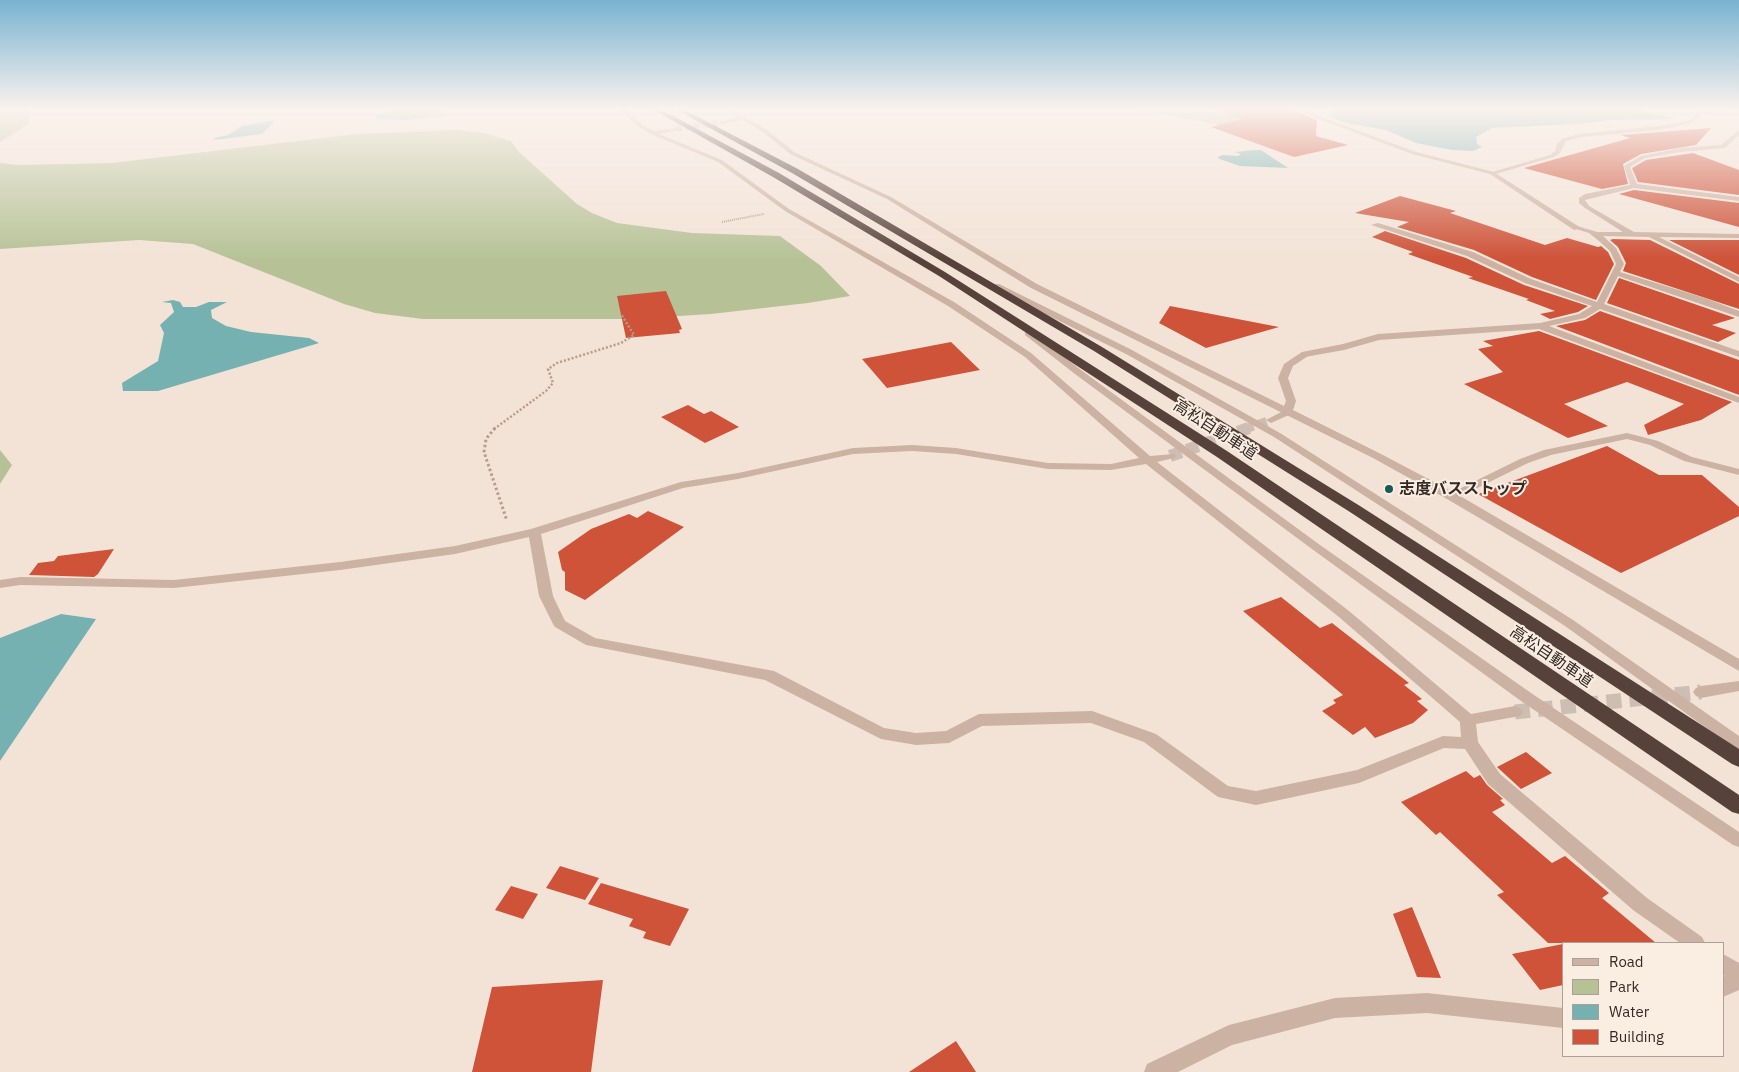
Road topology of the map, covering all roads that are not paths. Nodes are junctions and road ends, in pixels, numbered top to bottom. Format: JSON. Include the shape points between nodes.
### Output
{"nodes":[{"id":1,"x":715,"y":159,"type":"edge"},
{"id":2,"x":747,"y":159,"type":"edge"},
{"id":3,"x":772,"y":159,"type":"edge"},
{"id":4,"x":805,"y":159,"type":"edge"},
{"id":5,"x":1438,"y":159,"type":"edge"},
{"id":6,"x":1541,"y":159,"type":"edge"},
{"id":7,"x":1643,"y":159,"type":"edge"},
{"id":8,"x":1492,"y":173,"type":"junction"},
{"id":9,"x":1634,"y":186,"type":"junction"},
{"id":10,"x":1739,"y":199,"type":"edge"},
{"id":11,"x":1375,"y":225,"type":"dead end"},
{"id":12,"x":1596,"y":234,"type":"junction"},
{"id":13,"x":1633,"y":235,"type":"junction"},
{"id":14,"x":1651,"y":236,"type":"junction"},
{"id":15,"x":1739,"y":236,"type":"edge"},
{"id":16,"x":1615,"y":274,"type":"junction"},
{"id":17,"x":981,"y":279,"type":"junction"},
{"id":18,"x":1739,"y":280,"type":"edge"},
{"id":19,"x":1599,"y":306,"type":"junction"},
{"id":20,"x":1739,"y":314,"type":"edge"},
{"id":21,"x":1011,"y":318,"type":"junction"},
{"id":22,"x":1540,"y":326,"type":"junction"},
{"id":23,"x":1739,"y":354,"type":"edge"},
{"id":24,"x":1739,"y":400,"type":"edge"},
{"id":25,"x":1287,"y":412,"type":"junction"},
{"id":26,"x":1271,"y":420,"type":"tunnel mouth"},
{"id":27,"x":1170,"y":456,"type":"tunnel mouth"},
{"id":28,"x":1149,"y":461,"type":"junction"},
{"id":29,"x":1739,"y":472,"type":"edge"},
{"id":30,"x":1451,"y":496,"type":"junction"},
{"id":31,"x":534,"y":532,"type":"junction"},
{"id":32,"x":0,"y":584,"type":"edge"},
{"id":33,"x":1739,"y":666,"type":"edge"},
{"id":34,"x":1739,"y":686,"type":"edge"},
{"id":35,"x":1701,"y":692,"type":"tunnel mouth"},
{"id":36,"x":1515,"y":712,"type":"tunnel mouth"},
{"id":37,"x":1468,"y":720,"type":"junction"},
{"id":38,"x":1470,"y":743,"type":"junction"},
{"id":39,"x":1739,"y":744,"type":"edge"},
{"id":40,"x":1739,"y":759,"type":"edge"},
{"id":41,"x":1739,"y":806,"type":"edge"},
{"id":42,"x":1739,"y":840,"type":"edge"},
{"id":43,"x":1694,"y":942,"type":"edge"},
{"id":44,"x":1724,"y":964,"type":"edge"},
{"id":45,"x":1739,"y":974,"type":"edge"},
{"id":46,"x":1739,"y":980,"type":"edge"},
{"id":47,"x":1724,"y":987,"type":"edge"},
{"id":48,"x":1562,"y":1018,"type":"edge"},
{"id":49,"x":1155,"y":1072,"type":"edge"}],
"edges":[{"from":1,"to":28,"type":"street","via":[[787,210],[951,304],[1028,355]]},
{"from":2,"to":21,"type":"highway","name":"高松自動車道"},
{"from":3,"to":17,"type":"highway","name":"高松自動車道"},
{"from":4,"to":25,"type":"street","via":[[889,198],[1034,286]]},
{"from":5,"to":8,"type":"street"},
{"from":6,"to":8,"type":"street"},
{"from":7,"to":9,"type":"street","via":[[1627,166]]},
{"from":8,"to":12,"type":"street","via":[[1577,228]]},
{"from":9,"to":10,"type":"street"},
{"from":9,"to":13,"type":"street","via":[[1581,199],[1587,207]]},
{"from":11,"to":19,"type":"street","via":[[1470,254],[1528,281]]},
{"from":12,"to":13,"type":"street"},
{"from":12,"to":16,"type":"street","via":[[1613,250],[1620,264]]},
{"from":13,"to":14,"type":"street"},
{"from":14,"to":15,"type":"street"},
{"from":14,"to":18,"type":"street"},
{"from":16,"to":19,"type":"street"},
{"from":16,"to":20,"type":"street"},
{"from":17,"to":39,"type":"lane","via":[[1129,352],[1277,435],[1569,623]]},
{"from":17,"to":40,"type":"highway","name":"高松自動車道","via":[[1355,509]]},
{"from":19,"to":22,"type":"street","via":[[1582,316]]},
{"from":19,"to":23,"type":"street"},
{"from":21,"to":41,"type":"highway","name":"高松自動車道","via":[[1222,454]]},
{"from":21,"to":42,"type":"lane","via":[[1078,372],[1526,697]]},
{"from":22,"to":24,"type":"street"},
{"from":22,"to":25,"type":"street","via":[[1378,336],[1344,347],[1305,354],[1289,364],[1283,378],[1291,401]]},
{"from":25,"to":26,"type":"street"},
{"from":25,"to":30,"type":"street"},
{"from":27,"to":28,"type":"street"},
{"from":28,"to":31,"type":"street","via":[[1110,466],[1048,466],[956,451],[912,448],[853,451],[681,485]]},
{"from":28,"to":37,"type":"street","via":[[1344,614]]},
{"from":29,"to":30,"type":"street","via":[[1688,459],[1654,443],[1627,436],[1548,452]]},
{"from":30,"to":33,"type":"street"},
{"from":31,"to":32,"type":"street","via":[[455,550],[174,584],[20,581]]},
{"from":31,"to":38,"type":"street","via":[[546,596],[560,624],[591,642],[768,675],[881,733],[916,739],[949,737],[979,720],[1092,717],[1150,738],[1224,792],[1256,798],[1358,776],[1443,742]]},
{"from":34,"to":35,"type":"street"},
{"from":36,"to":37,"type":"street"},
{"from":37,"to":38,"type":"street"},
{"from":38,"to":43,"type":"street","via":[[1494,779],[1640,904]]},
{"from":44,"to":45,"type":"street"},
{"from":46,"to":47,"type":"street"},
{"from":48,"to":49,"type":"street","via":[[1427,1003],[1335,1008],[1229,1035]]}]}
